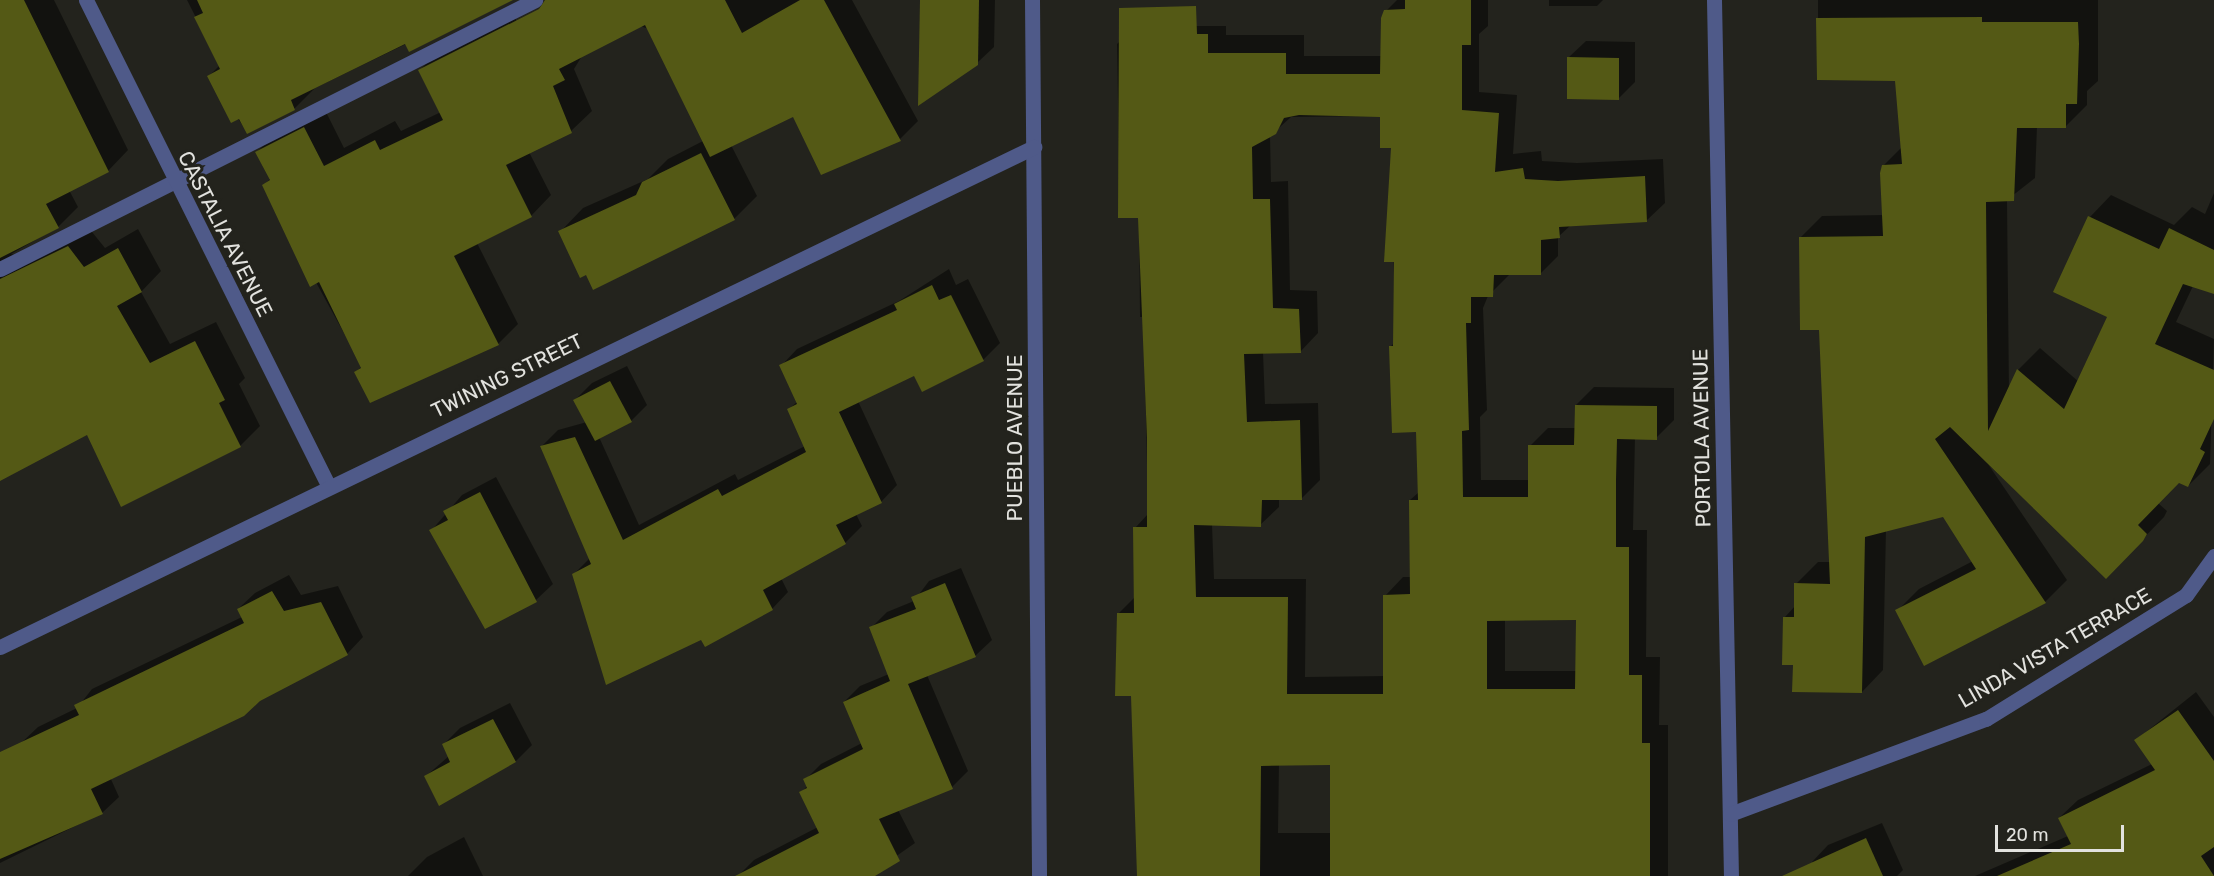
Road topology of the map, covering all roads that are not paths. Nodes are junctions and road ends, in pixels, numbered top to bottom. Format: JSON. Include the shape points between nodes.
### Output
{"nodes":[{"id":1,"x":86,"y":0,"type":"edge"},
{"id":2,"x":536,"y":0,"type":"edge"},
{"id":3,"x":1032,"y":0,"type":"edge"},
{"id":4,"x":1714,"y":0,"type":"edge"},
{"id":5,"x":1034,"y":147,"type":"junction"},
{"id":6,"x":174,"y":180,"type":"junction"},
{"id":7,"x":0,"y":268,"type":"edge"},
{"id":8,"x":328,"y":484,"type":"junction"},
{"id":9,"x":2214,"y":556,"type":"edge"},
{"id":10,"x":0,"y":647,"type":"edge"},
{"id":11,"x":1730,"y":814,"type":"junction"},
{"id":12,"x":1039,"y":876,"type":"edge"},
{"id":13,"x":1731,"y":876,"type":"edge"}],
"edges":[{"from":1,"to":6,"type":"street","name":"CASTALIA AVENUE"},
{"from":2,"to":6,"type":"street"},
{"from":3,"to":5,"type":"street","name":"PUEBLO AVENUE"},
{"from":4,"to":11,"type":"street","name":"PORTOLA AVENUE"},
{"from":5,"to":8,"type":"street","name":"TWINING STREET"},
{"from":5,"to":12,"type":"street","name":"PUEBLO AVENUE"},
{"from":6,"to":7,"type":"street"},
{"from":6,"to":8,"type":"street","name":"CASTALIA AVENUE"},
{"from":8,"to":10,"type":"street","name":"TWINING STREET"},
{"from":9,"to":11,"type":"street","name":"LINDA VISTA TERRACE","via":[[2187,595],[1986,719]]},
{"from":11,"to":13,"type":"street","name":"PORTOLA AVENUE"}]}
